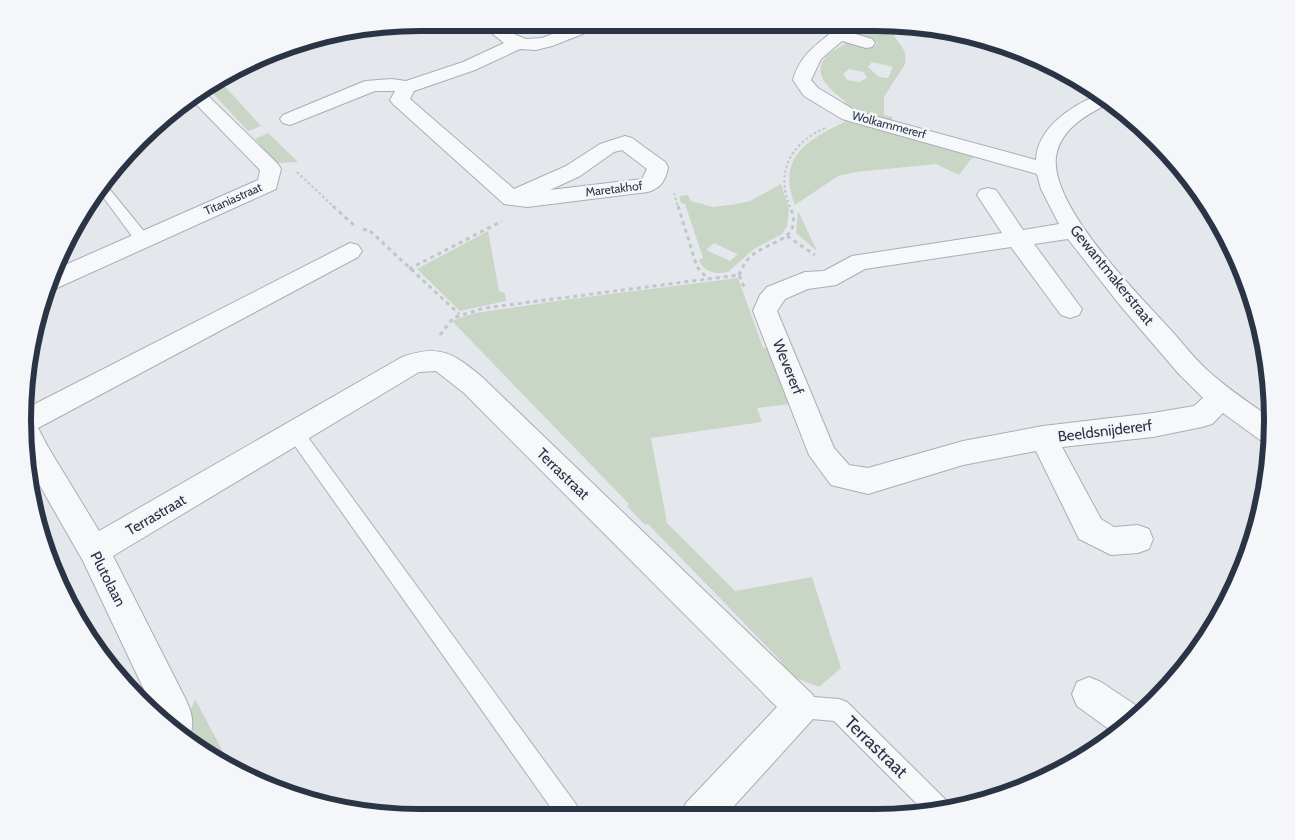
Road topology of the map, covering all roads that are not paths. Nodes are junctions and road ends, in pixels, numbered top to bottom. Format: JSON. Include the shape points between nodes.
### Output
{"nodes":[{"id":1,"x":500,"y":31,"type":"edge"},
{"id":2,"x":575,"y":31,"type":"edge"},
{"id":3,"x":844,"y":31,"type":"edge"},
{"id":4,"x":847,"y":31,"type":"edge"},
{"id":5,"x":866,"y":43,"type":"dead end"},
{"id":6,"x":519,"y":44,"type":"junction"},
{"id":7,"x":407,"y":87,"type":"junction"},
{"id":8,"x":201,"y":99,"type":"edge"},
{"id":9,"x":1098,"y":102,"type":"edge"},
{"id":10,"x":290,"y":119,"type":"dead end"},
{"id":11,"x":1046,"y":170,"type":"junction"},
{"id":12,"x":106,"y":191,"type":"edge"},
{"id":13,"x":988,"y":195,"type":"dead end"},
{"id":14,"x":519,"y":200,"type":"junction"},
{"id":15,"x":1074,"y":230,"type":"junction"},
{"id":16,"x":1016,"y":237,"type":"junction"},
{"id":17,"x":142,"y":239,"type":"junction"},
{"id":18,"x":350,"y":251,"type":"dead end"},
{"id":19,"x":59,"y":278,"type":"edge"},
{"id":20,"x":1070,"y":309,"type":"dead end"},
{"id":21,"x":1222,"y":397,"type":"junction"},
{"id":22,"x":31,"y":418,"type":"edge"},
{"id":23,"x":1264,"y":427,"type":"edge"},
{"id":24,"x":296,"y":434,"type":"junction"},
{"id":25,"x":1043,"y":438,"type":"junction"},
{"id":26,"x":33,"y":452,"type":"edge"},
{"id":27,"x":1138,"y":539,"type":"dead end"},
{"id":28,"x":94,"y":551,"type":"junction"},
{"id":29,"x":1089,"y":694,"type":"dead end"},
{"id":30,"x":801,"y":707,"type":"junction"},
{"id":31,"x":1123,"y":718,"type":"edge"},
{"id":32,"x":175,"y":721,"type":"edge"},
{"id":33,"x":934,"y":804,"type":"edge"},
{"id":34,"x":566,"y":809,"type":"edge"},
{"id":35,"x":706,"y":809,"type":"edge"}],
"edges":[{"from":1,"to":6,"type":"street"},
{"from":2,"to":6,"type":"street","via":[[546,43]]},
{"from":3,"to":11,"type":"street","name":"Wolkammererf","via":[[818,50],[804,66],[802,80],[811,92],[849,116]]},
{"from":4,"to":5,"type":"street","name":"Wolkammererf"},
{"from":6,"to":7,"type":"street"},
{"from":7,"to":10,"type":"street","via":[[372,86]]},
{"from":7,"to":14,"type":"street","via":[[400,100]]},
{"from":8,"to":17,"type":"street","name":"Titaniastraat","via":[[271,169],[268,184]]},
{"from":9,"to":11,"type":"street","name":"Gewantmakerstraat","via":[[1056,130],[1048,151]]},
{"from":11,"to":15,"type":"street","name":"Gewantmakerstraat","via":[[1055,196]]},
{"from":12,"to":17,"type":"lane"},
{"from":13,"to":16,"type":"street"},
{"from":14,"to":14,"type":"street","name":"Maretakhof","via":[[573,171],[607,148],[625,142],[658,167],[656,177],[648,185]]},
{"from":15,"to":16,"type":"street"},
{"from":15,"to":21,"type":"street","name":"Gewantmakerstraat","via":[[1131,302],[1197,376]]},
{"from":16,"to":20,"type":"street"},
{"from":16,"to":25,"type":"street","name":"Wevererf","via":[[860,262],[828,279],[805,281],[776,293],[765,311],[823,455],[841,476],[868,481],[963,453]]},
{"from":17,"to":19,"type":"street","name":"Titaniastraat"},
{"from":18,"to":22,"type":"street"},
{"from":21,"to":23,"type":"street","name":"Gewantmakerstraat"},
{"from":21,"to":25,"type":"street","name":"Beeldsnijdererf","via":[[1202,416]]},
{"from":24,"to":28,"type":"street","name":"Terrastraat"},
{"from":24,"to":30,"type":"street","name":"Terrastraat","via":[[411,364],[428,358],[446,362]]},
{"from":24,"to":34,"type":"lane"},
{"from":25,"to":27,"type":"street","name":"Beeldsnijdererf","via":[[1090,529],[1111,541]]},
{"from":26,"to":28,"type":"street","name":"Plutolaan"},
{"from":28,"to":32,"type":"street","name":"Plutolaan","via":[[174,712]]},
{"from":29,"to":31,"type":"street"},
{"from":30,"to":33,"type":"lane","name":"Terrastraat","via":[[839,710]]},
{"from":30,"to":35,"type":"street"}]}
